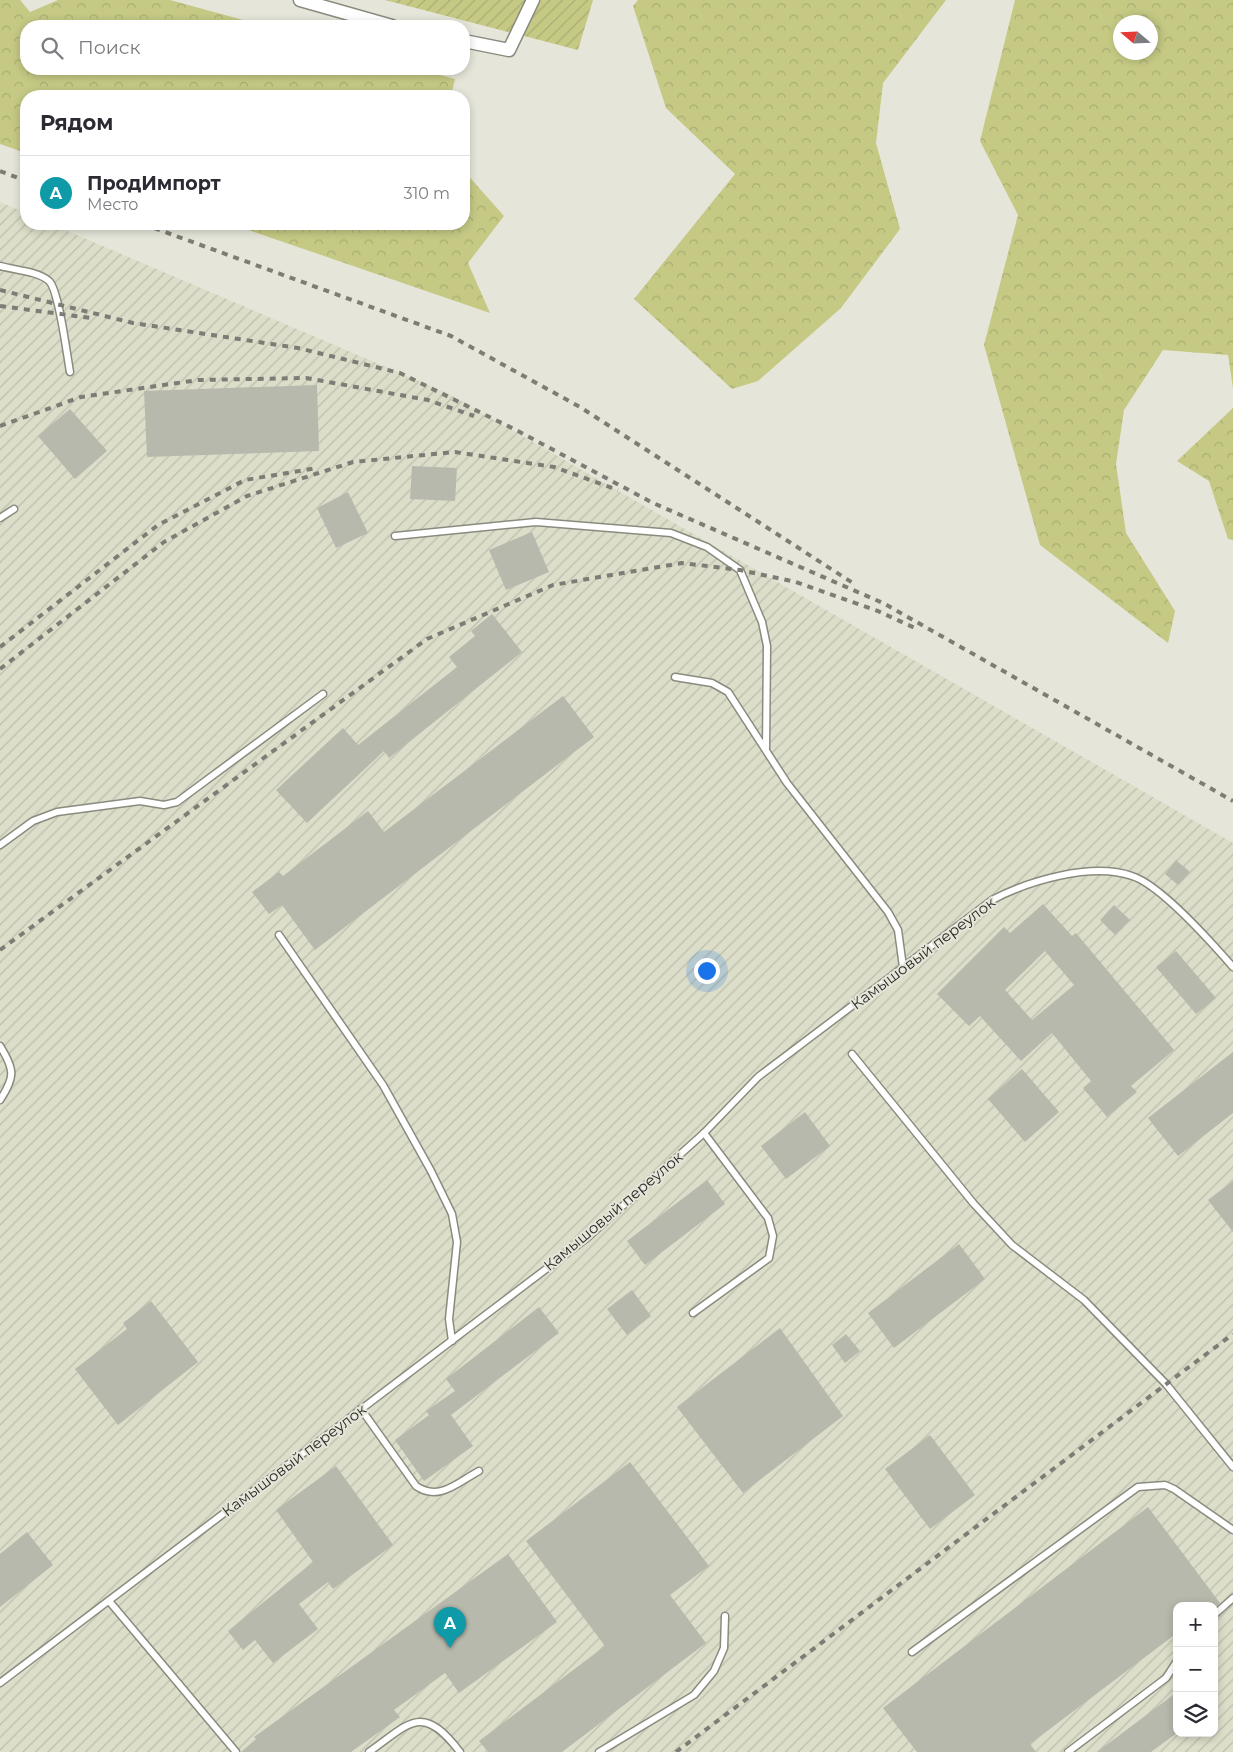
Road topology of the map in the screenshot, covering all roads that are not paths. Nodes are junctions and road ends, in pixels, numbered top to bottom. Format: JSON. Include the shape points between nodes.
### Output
{"nodes":[{"id":1,"x":300,"y":0,"type":"edge"},
{"id":2,"x":533,"y":0,"type":"edge"},
{"id":3,"x":371,"y":20,"type":"edge"},
{"id":4,"x":470,"y":42,"type":"edge"},
{"id":5,"x":0,"y":266,"type":"edge"},
{"id":6,"x":70,"y":372,"type":"dead end"},
{"id":7,"x":14,"y":509,"type":"dead end"},
{"id":8,"x":0,"y":518,"type":"edge"},
{"id":9,"x":396,"y":536,"type":"dead end"},
{"id":10,"x":675,"y":677,"type":"dead end"},
{"id":11,"x":323,"y":694,"type":"dead end"},
{"id":12,"x":766,"y":748,"type":"junction"},
{"id":13,"x":0,"y":845,"type":"edge"},
{"id":14,"x":279,"y":935,"type":"dead end"},
{"id":15,"x":903,"y":967,"type":"junction"},
{"id":16,"x":1233,"y":967,"type":"edge"},
{"id":17,"x":0,"y":1046,"type":"edge"},
{"id":18,"x":852,"y":1054,"type":"dead end"},
{"id":19,"x":0,"y":1100,"type":"edge"},
{"id":20,"x":704,"y":1133,"type":"junction"},
{"id":21,"x":693,"y":1312,"type":"dead end"},
{"id":22,"x":452,"y":1341,"type":"junction"},
{"id":23,"x":361,"y":1409,"type":"junction"},
{"id":24,"x":1233,"y":1466,"type":"edge"},
{"id":25,"x":480,"y":1471,"type":"dead end"},
{"id":26,"x":1233,"y":1530,"type":"edge"},
{"id":27,"x":1233,"y":1598,"type":"edge"},
{"id":28,"x":109,"y":1600,"type":"junction"},
{"id":29,"x":1218,"y":1611,"type":"edge"},
{"id":30,"x":725,"y":1616,"type":"dead end"},
{"id":31,"x":912,"y":1652,"type":"dead end"},
{"id":32,"x":1173,"y":1667,"type":"edge"},
{"id":33,"x":0,"y":1683,"type":"edge"},
{"id":34,"x":236,"y":1752,"type":"edge"},
{"id":35,"x":369,"y":1752,"type":"edge"},
{"id":36,"x":460,"y":1752,"type":"edge"},
{"id":37,"x":599,"y":1752,"type":"edge"},
{"id":38,"x":1068,"y":1752,"type":"edge"}],
"edges":[{"from":1,"to":3,"type":"street"},
{"from":2,"to":4,"type":"street","via":[[509,50]]},
{"from":5,"to":6,"type":"lane","via":[[50,281],[56,295]]},
{"from":7,"to":8,"type":"lane"},
{"from":9,"to":12,"type":"lane","via":[[536,522],[671,533],[707,547],[740,570],[762,622],[767,646]]},
{"from":10,"to":12,"type":"lane","via":[[712,684],[728,692]]},
{"from":11,"to":13,"type":"lane","via":[[177,802],[164,805],[140,801],[57,812],[33,821]]},
{"from":12,"to":15,"type":"lane","via":[[787,783],[888,912],[898,930]]},
{"from":14,"to":22,"type":"lane","via":[[383,1085],[452,1214],[457,1242],[449,1319]]},
{"from":15,"to":16,"type":"lane","name":"Камышовый переулок","via":[[974,912],[1014,888],[1046,878],[1090,872],[1132,876],[1148,885],[1194,924]]},
{"from":15,"to":20,"type":"lane","name":"Камышовый переулок","via":[[758,1077]]},
{"from":17,"to":19,"type":"lane","via":[[10,1062],[12,1083]]},
{"from":18,"to":24,"type":"lane","via":[[974,1204],[1012,1245],[1084,1300],[1166,1384]]},
{"from":20,"to":21,"type":"lane","via":[[768,1218],[773,1236],[769,1258]]},
{"from":20,"to":22,"type":"lane","name":"Камышовый переулок","via":[[587,1238]]},
{"from":22,"to":23,"type":"lane","name":"Камышовый переулок"},
{"from":23,"to":25,"type":"lane","via":[[416,1486],[425,1492],[439,1493]]},
{"from":23,"to":28,"type":"lane","name":"Камышовый переулок"},
{"from":26,"to":31,"type":"lane","via":[[1174,1489],[1165,1485],[1138,1487]]},
{"from":27,"to":29,"type":"lane"},
{"from":28,"to":33,"type":"lane","name":"Камышовый переулок"},
{"from":28,"to":34,"type":"lane"},
{"from":30,"to":37,"type":"lane","via":[[724,1648],[714,1671],[694,1695]]},
{"from":32,"to":38,"type":"lane","via":[[1166,1678]]},
{"from":35,"to":36,"type":"lane","via":[[411,1722],[424,1721],[435,1726]]}]}
